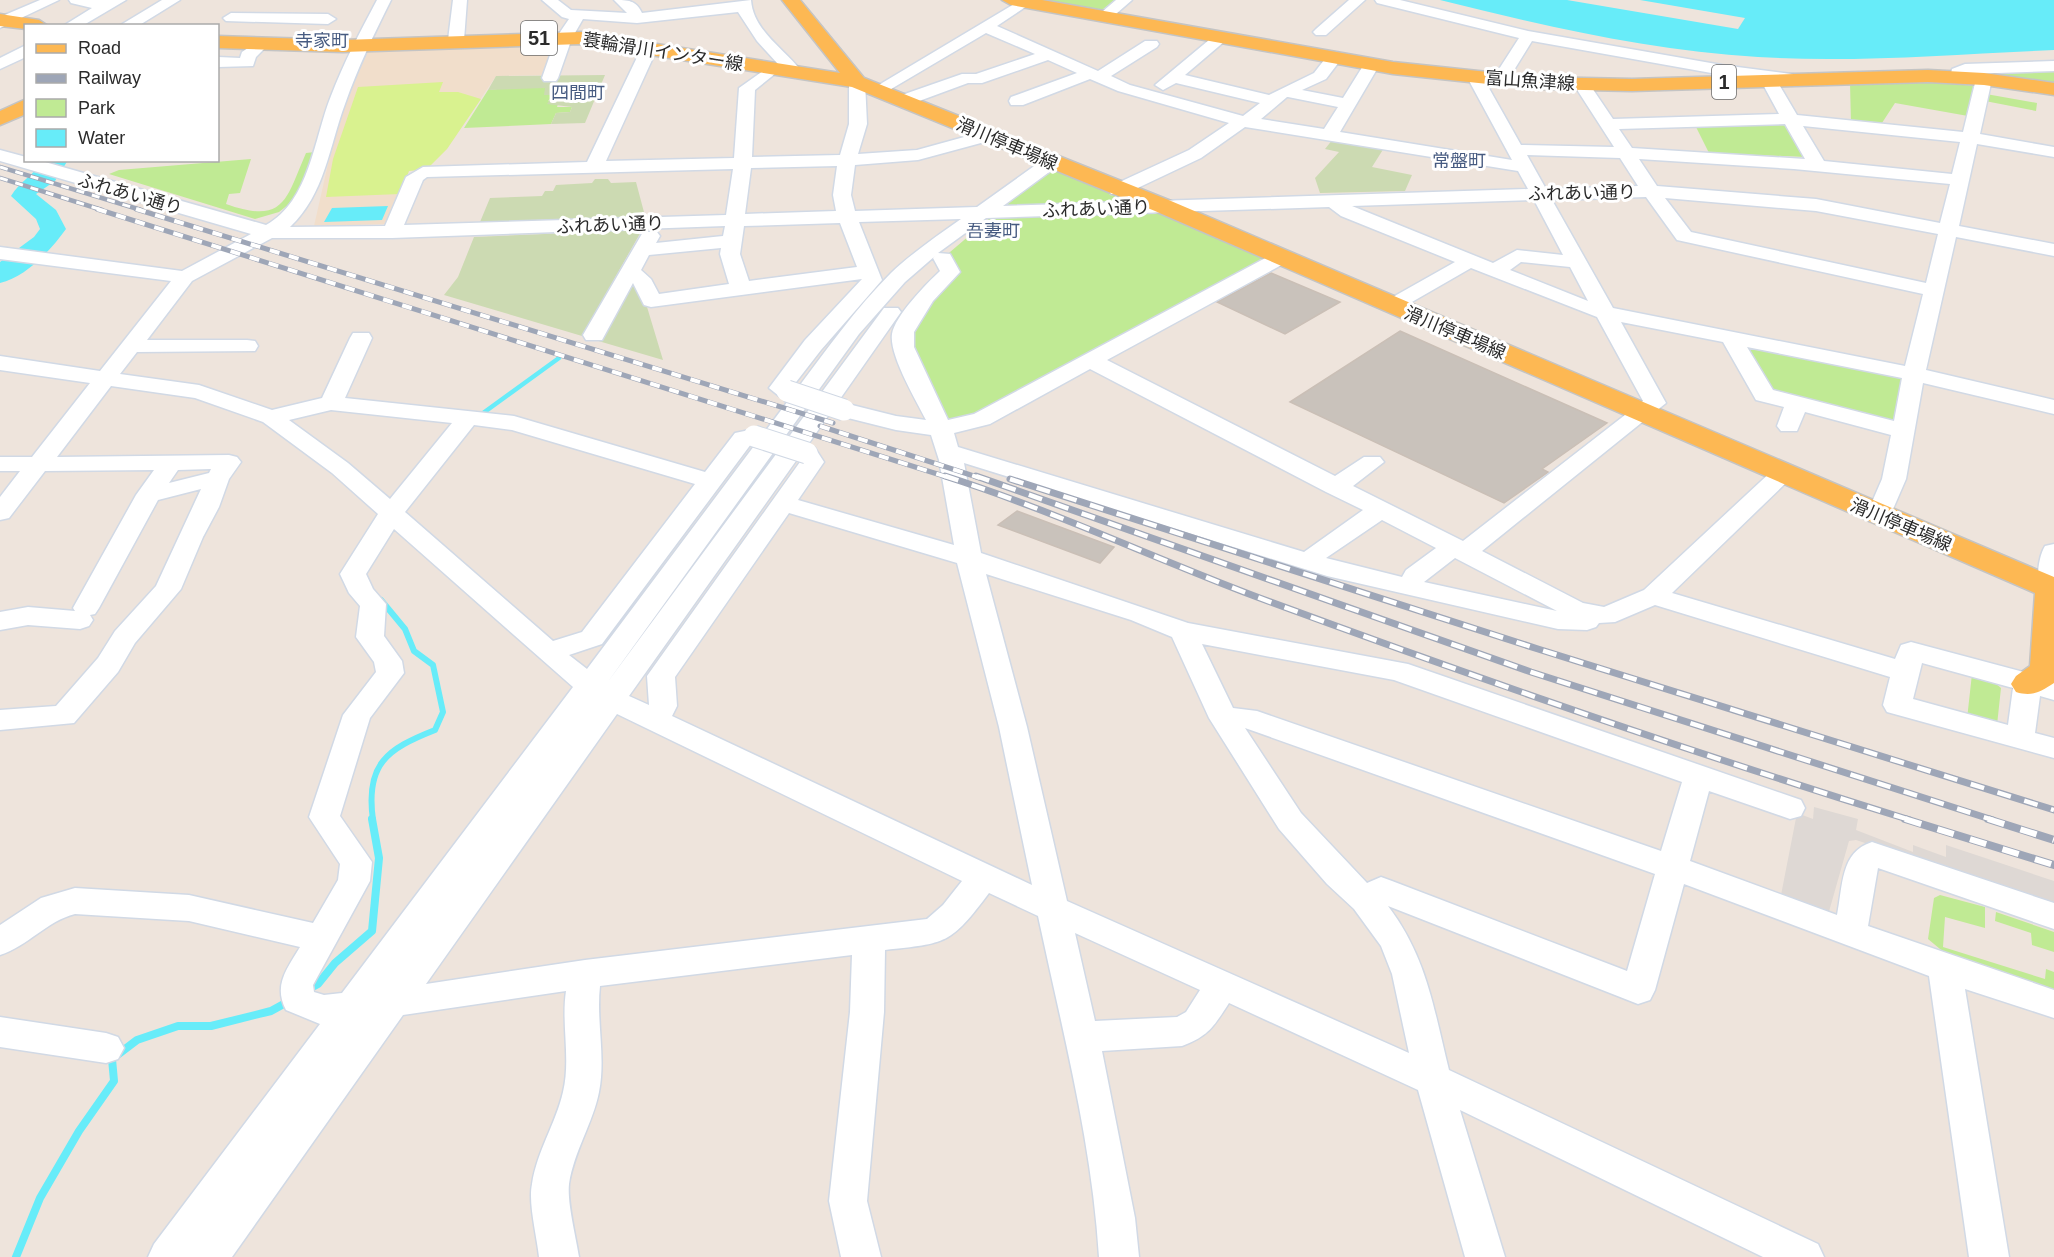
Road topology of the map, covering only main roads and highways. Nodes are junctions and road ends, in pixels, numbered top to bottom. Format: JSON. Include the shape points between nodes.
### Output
{"nodes":[{"id":1,"x":791,"y":0,"type":"edge"},
{"id":2,"x":1017,"y":2,"type":"edge"},
{"id":3,"x":2,"y":21,"type":"edge"},
{"id":4,"x":24,"y":24,"type":"edge"},
{"id":5,"x":219,"y":42,"type":"edge"},
{"id":6,"x":869,"y":86,"type":"junction"},
{"id":7,"x":2054,"y":89,"type":"edge"},
{"id":8,"x":24,"y":106,"type":"edge"},
{"id":9,"x":0,"y":119,"type":"edge"},
{"id":10,"x":2052,"y":588,"type":"edge"},
{"id":11,"x":2041,"y":687,"type":"edge"}],
"edges":[{"from":1,"to":6,"type":"main road"},
{"from":2,"to":7,"type":"main road","name":"富山魚津線","number":"1","via":[[1334,58],[1500,80],[1582,85],[1722,76],[1768,80],[1958,77]]},
{"from":3,"to":4,"type":"main road"},
{"from":5,"to":6,"type":"main road","name":"蓑輪滑川インター線","number":"51","via":[[363,45],[564,38]]},
{"from":6,"to":10,"type":"main road","name":"滑川停車場線","via":[[1163,206]]},
{"from":8,"to":9,"type":"main road"},
{"from":10,"to":11,"type":"main road","via":[[2047,671]]}]}
